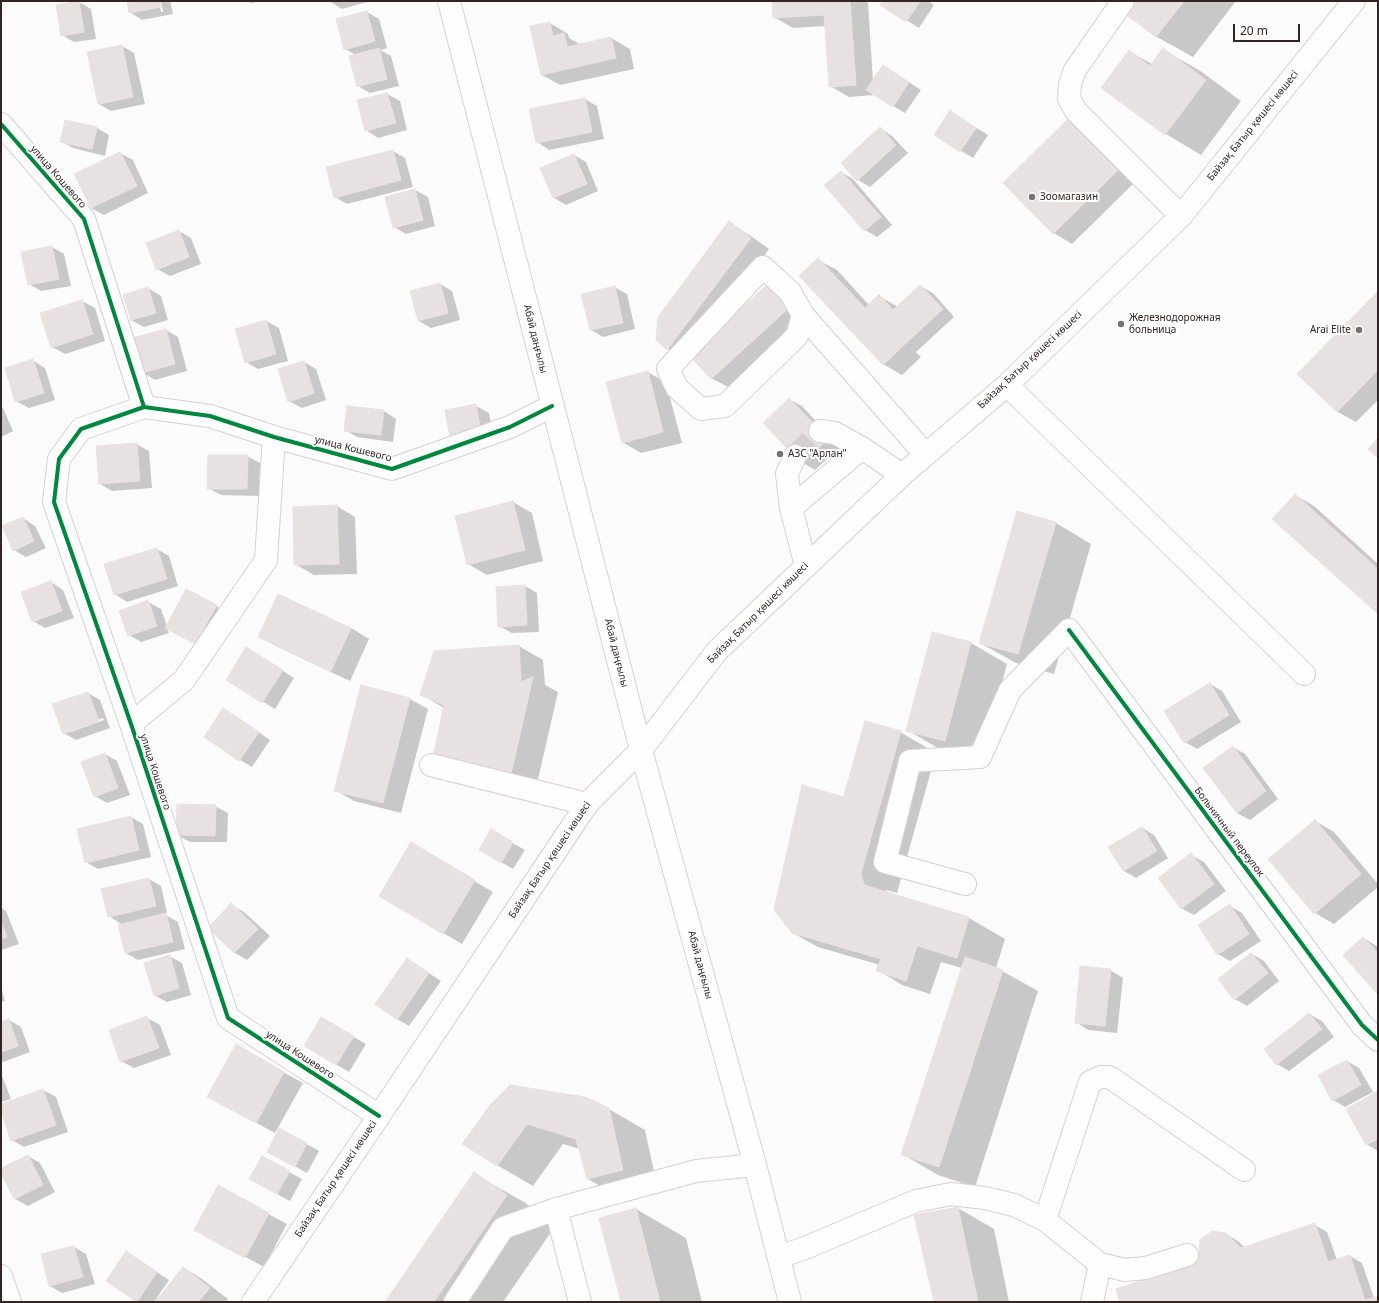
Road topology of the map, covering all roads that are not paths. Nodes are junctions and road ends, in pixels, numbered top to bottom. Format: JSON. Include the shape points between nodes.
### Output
{"nodes":[{"id":1,"x":449,"y":1,"type":"edge"},
{"id":2,"x":1123,"y":1,"type":"edge"},
{"id":3,"x":1354,"y":1,"type":"edge"},
{"id":4,"x":1,"y":124,"type":"edge"},
{"id":5,"x":1181,"y":216,"type":"junction"},
{"id":6,"x":803,"y":316,"type":"junction"},
{"id":7,"x":1007,"y":385,"type":"junction"},
{"id":8,"x":552,"y":406,"type":"junction"},
{"id":9,"x":144,"y":407,"type":"junction"},
{"id":10,"x":820,"y":431,"type":"dead end"},
{"id":11,"x":274,"y":437,"type":"junction"},
{"id":12,"x":862,"y":448,"type":"junction"},
{"id":13,"x":925,"y":454,"type":"junction"},
{"id":14,"x":794,"y":456,"type":"tunnel mouth"},
{"id":15,"x":902,"y":475,"type":"junction"},
{"id":16,"x":791,"y":508,"type":"junction"},
{"id":17,"x":806,"y":566,"type":"junction"},
{"id":18,"x":1304,"y":674,"type":"dead end"},
{"id":19,"x":131,"y":724,"type":"junction"},
{"id":20,"x":641,"y":750,"type":"junction"},
{"id":21,"x":431,"y":765,"type":"dead end"},
{"id":22,"x":587,"y":804,"type":"junction"},
{"id":23,"x":965,"y":884,"type":"dead end"},
{"id":24,"x":1378,"y":1040,"type":"edge"},
{"id":25,"x":378,"y":1116,"type":"junction"},
{"id":26,"x":755,"y":1165,"type":"junction"},
{"id":27,"x":1244,"y":1170,"type":"dead end"},
{"id":28,"x":556,"y":1209,"type":"junction"},
{"id":29,"x":1045,"y":1220,"type":"junction"},
{"id":30,"x":1187,"y":1255,"type":"dead end"},
{"id":31,"x":779,"y":1257,"type":"junction"},
{"id":32,"x":1100,"y":1264,"type":"junction"},
{"id":33,"x":1,"y":1276,"type":"edge"},
{"id":34,"x":10,"y":1302,"type":"edge"},
{"id":35,"x":253,"y":1302,"type":"edge"},
{"id":36,"x":455,"y":1302,"type":"edge"},
{"id":37,"x":580,"y":1302,"type":"edge"},
{"id":38,"x":790,"y":1302,"type":"edge"},
{"id":39,"x":1092,"y":1302,"type":"edge"}],
"edges":[{"from":1,"to":8,"type":"main road","name":"Абай даңғылы"},
{"from":2,"to":5,"type":"main road","via":[[1075,70],[1070,84],[1070,99],[1076,111]]},
{"from":3,"to":5,"type":"main road","name":"Байзақ Батыр қөшесі көшесі"},
{"from":4,"to":9,"type":"main road","name":"улица Кошевого","via":[[84,219]]},
{"from":5,"to":7,"type":"main road","name":"Байзақ Батыр қөшесі көшесі"},
{"from":6,"to":6,"type":"main road","via":[[790,292],[763,267],[668,369],[677,388],[701,409],[725,406],[797,336]]},
{"from":6,"to":13,"type":"main road"},
{"from":7,"to":13,"type":"main road","name":"Байзақ Батыр қөшесі көшесі"},
{"from":7,"to":18,"type":"main road"},
{"from":8,"to":11,"type":"main road","name":"улица Кошевого","via":[[510,427],[392,469]]},
{"from":8,"to":20,"type":"main road","name":"Абай даңғылы"},
{"from":9,"to":11,"type":"main road","name":"улица Кошевого","via":[[210,416]]},
{"from":9,"to":19,"type":"main road","name":"улица Кошевого","via":[[81,429],[59,459],[54,502]]},
{"from":10,"to":12,"type":"main road","via":[[835,433]]},
{"from":11,"to":19,"type":"main road","name":"улица Кошевого","via":[[266,560],[184,680]]},
{"from":12,"to":15,"type":"main road"},
{"from":12,"to":16,"type":"main road"},
{"from":13,"to":15,"type":"main road","name":"Байзақ Батыр қөшесі көшесі"},
{"from":14,"to":16,"type":"main road","via":[[787,474]]},
{"from":15,"to":17,"type":"main road","name":"Байзақ Батыр қөшесі көшесі"},
{"from":16,"to":17,"type":"main road"},
{"from":17,"to":20,"type":"main road","name":"Байзақ Батыр қөшесі көшесі","via":[[717,651]]},
{"from":19,"to":25,"type":"main road","name":"улица Кошевого","via":[[228,1018]]},
{"from":20,"to":22,"type":"main road","name":"Байзақ Батыр қөшесі көшесі"},
{"from":20,"to":26,"type":"main road","name":"Абай даңғылы"},
{"from":21,"to":22,"type":"main road"},
{"from":22,"to":25,"type":"main road","name":"Байзақ Батыр қөшесі көшесі"},
{"from":23,"to":24,"type":"main road","name":"Больничный переулок","via":[[885,862],[910,761],[980,757],[1010,690],[1069,630],[1362,1025]]},
{"from":25,"to":35,"type":"main road","name":"Байзақ Батыр қөшесі көшесі"},
{"from":26,"to":28,"type":"main road","via":[[696,1171]]},
{"from":26,"to":31,"type":"main road","name":"Абай даңғылы"},
{"from":27,"to":29,"type":"main road","via":[[1111,1078],[1101,1077],[1090,1082]]},
{"from":28,"to":36,"type":"main road","via":[[503,1228]]},
{"from":28,"to":37,"type":"main road"},
{"from":29,"to":31,"type":"main road","via":[[1014,1206],[985,1198],[951,1194],[916,1201]]},
{"from":29,"to":32,"type":"main road"},
{"from":30,"to":32,"type":"main road","via":[[1146,1268],[1125,1270]]},
{"from":31,"to":38,"type":"main road","name":"Абай даңғылы"},
{"from":32,"to":39,"type":"main road"},
{"from":33,"to":34,"type":"main road"}]}
